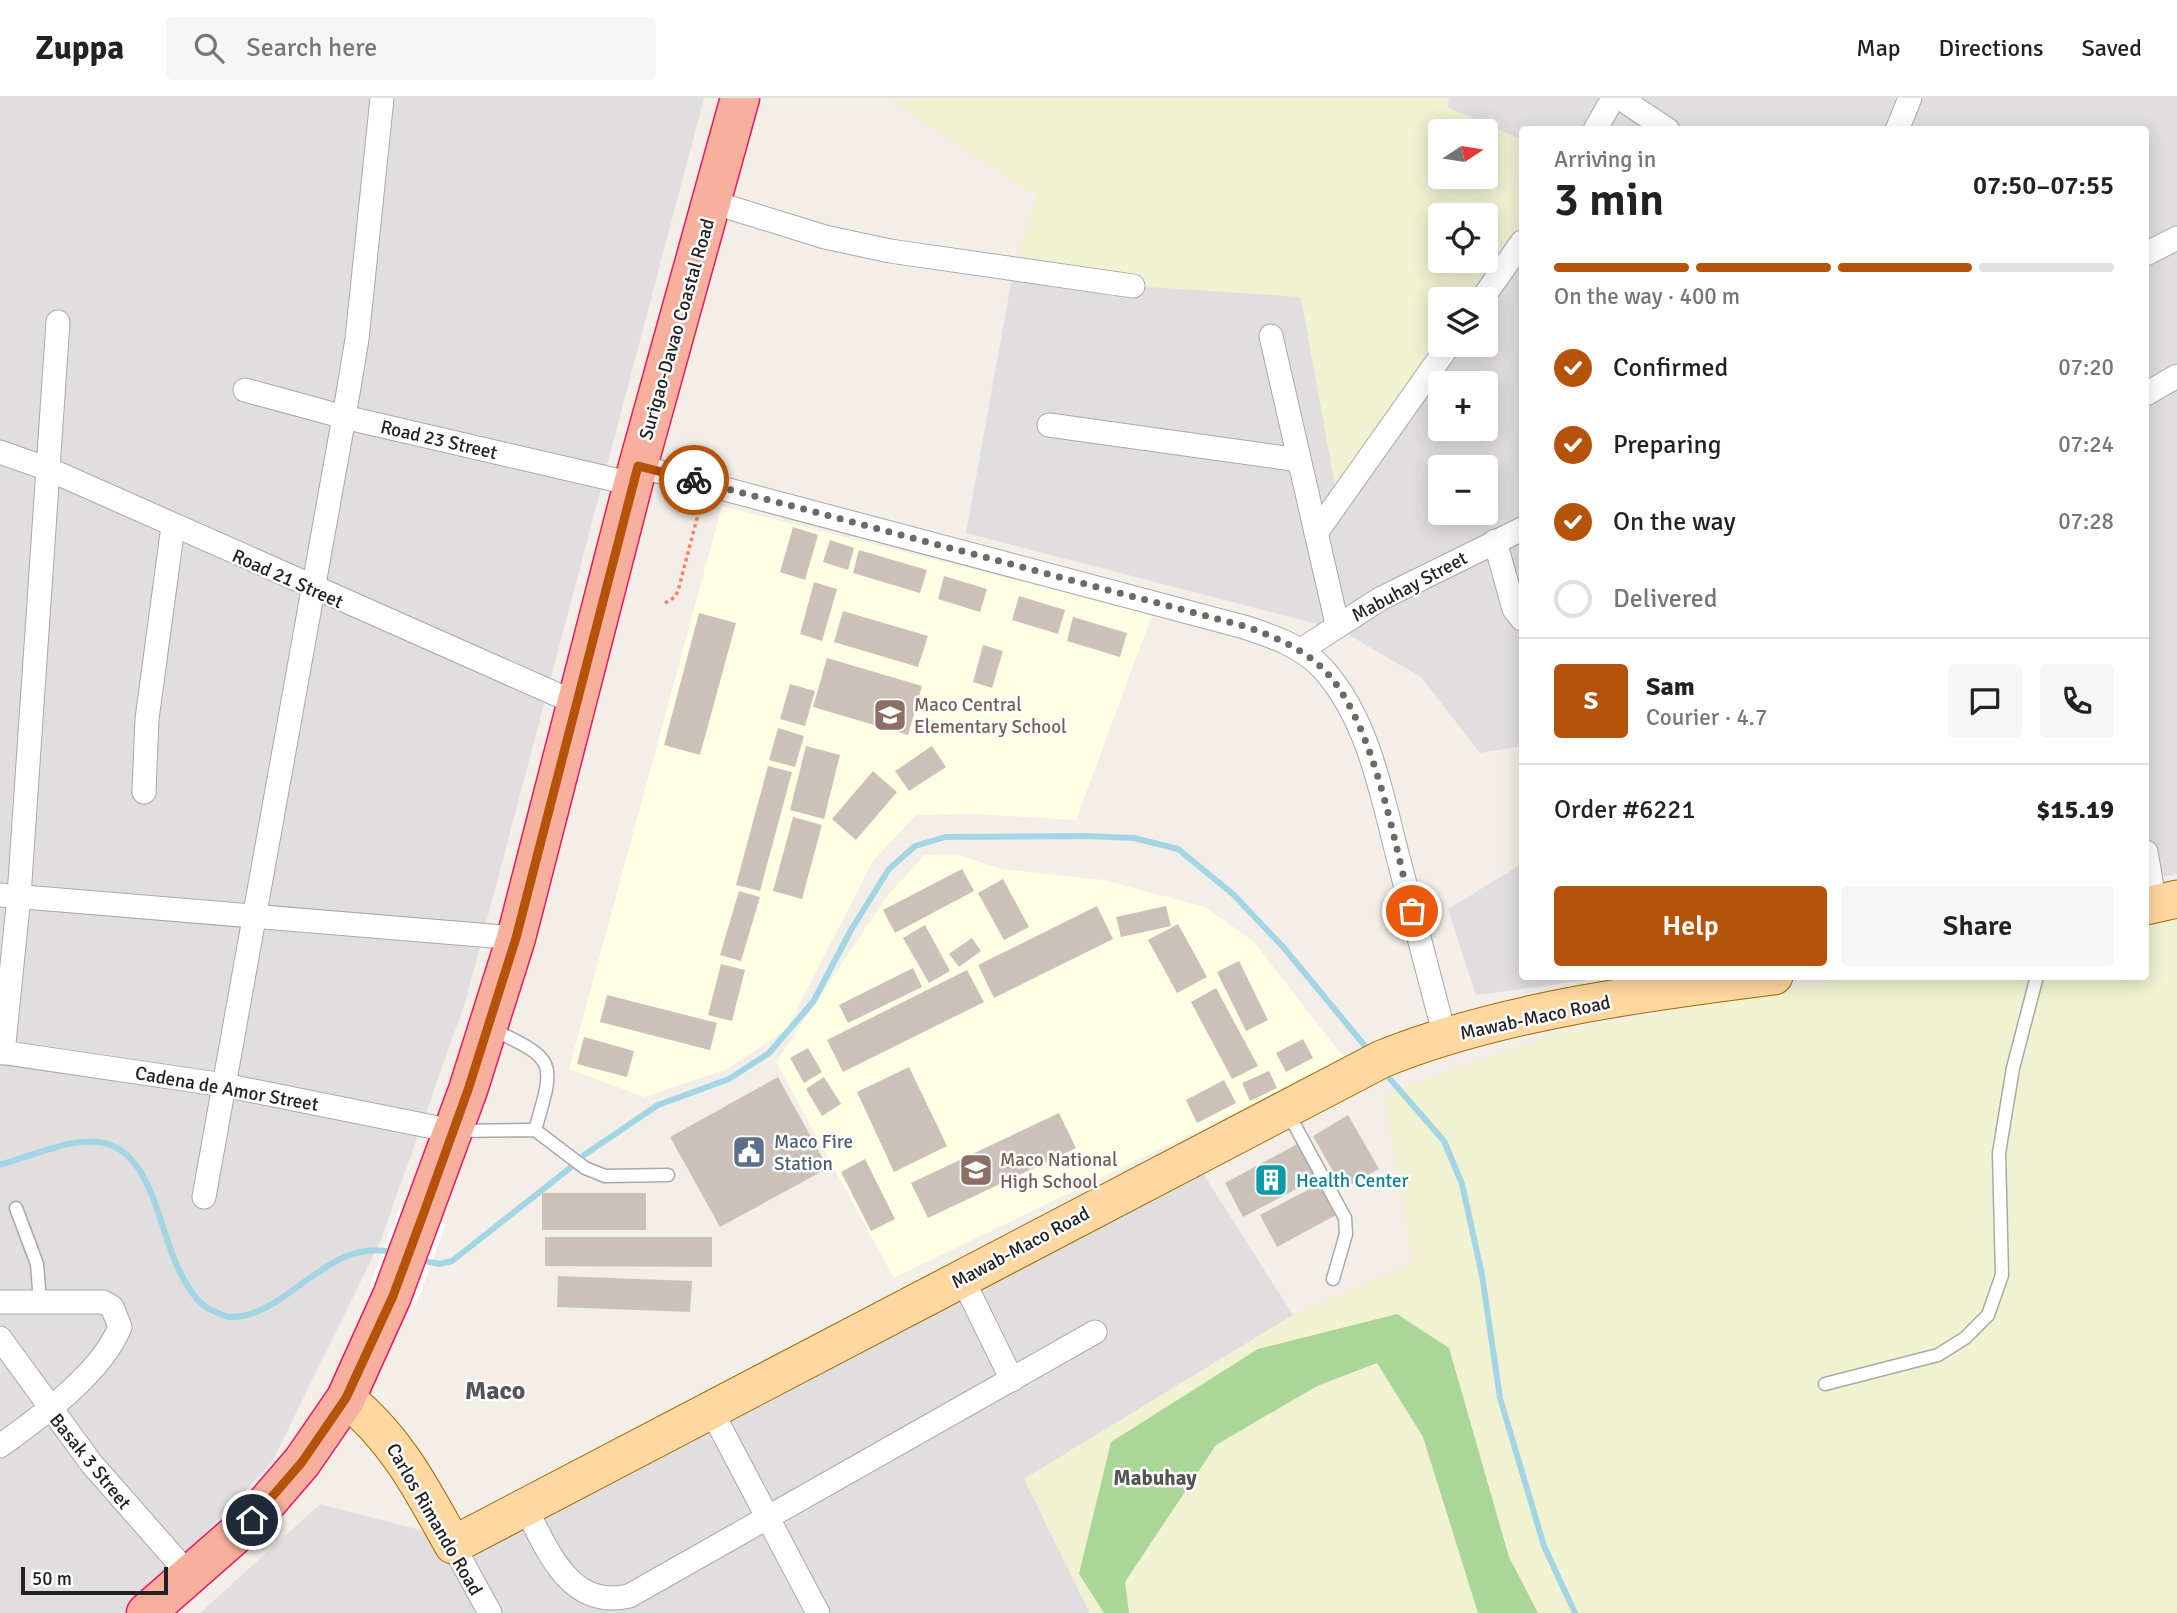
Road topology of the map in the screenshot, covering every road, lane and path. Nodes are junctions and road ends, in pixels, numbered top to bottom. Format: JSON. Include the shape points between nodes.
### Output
{"nodes":[{"id":1,"x":382,"y":98,"type":"edge"},
{"id":2,"x":740,"y":98,"type":"edge"},
{"id":3,"x":1613,"y":98,"type":"edge"},
{"id":4,"x":1620,"y":98,"type":"edge"},
{"id":5,"x":1910,"y":98,"type":"edge"},
{"id":6,"x":1597,"y":126,"type":"edge"},
{"id":7,"x":1662,"y":126,"type":"edge"},
{"id":8,"x":1899,"y":126,"type":"edge"},
{"id":9,"x":712,"y":202,"type":"junction"},
{"id":10,"x":2177,"y":238,"type":"edge"},
{"id":11,"x":1519,"y":246,"type":"edge"},
{"id":12,"x":2149,"y":252,"type":"edge"},
{"id":13,"x":1133,"y":286,"type":"dead end"},
{"id":14,"x":1490,"y":287,"type":"edge"},
{"id":15,"x":58,"y":322,"type":"dead end"},
{"id":16,"x":1271,"y":336,"type":"dead end"},
{"id":17,"x":1441,"y":357,"type":"edge"},
{"id":18,"x":2177,"y":376,"type":"edge"},
{"id":19,"x":245,"y":390,"type":"dead end"},
{"id":20,"x":2149,"y":392,"type":"edge"},
{"id":21,"x":344,"y":417,"type":"junction"},
{"id":22,"x":1049,"y":425,"type":"dead end"},
{"id":23,"x":0,"y":452,"type":"edge"},
{"id":24,"x":1299,"y":460,"type":"junction"},
{"id":25,"x":48,"y":469,"type":"junction"},
{"id":26,"x":636,"y":475,"type":"junction"},
{"id":27,"x":706,"y":484,"type":"junction"},
{"id":28,"x":173,"y":526,"type":"junction"},
{"id":29,"x":1519,"y":530,"type":"edge"},
{"id":30,"x":1316,"y":533,"type":"junction"},
{"id":31,"x":1495,"y":541,"type":"junction"},
{"id":32,"x":311,"y":589,"type":"junction"},
{"id":33,"x":665,"y":603,"type":"dead end"},
{"id":34,"x":1519,"y":615,"type":"edge"},
{"id":35,"x":1337,"y":624,"type":"junction"},
{"id":36,"x":1301,"y":650,"type":"junction"},
{"id":37,"x":576,"y":703,"type":"junction"},
{"id":38,"x":144,"y":792,"type":"dead end"},
{"id":39,"x":2149,"y":864,"type":"edge"},
{"id":40,"x":9,"y":895,"type":"edge"},
{"id":41,"x":2159,"y":903,"type":"edge"},
{"id":42,"x":254,"y":916,"type":"junction"},
{"id":43,"x":516,"y":938,"type":"junction"},
{"id":44,"x":1748,"y":980,"type":"edge"},
{"id":45,"x":2036,"y":980,"type":"edge"},
{"id":46,"x":489,"y":1028,"type":"junction"},
{"id":47,"x":1445,"y":1037,"type":"junction"},
{"id":48,"x":2,"y":1052,"type":"edge"},
{"id":49,"x":224,"y":1085,"type":"junction"},
{"id":50,"x":1285,"y":1107,"type":"junction"},
{"id":51,"x":535,"y":1130,"type":"junction"},
{"id":52,"x":453,"y":1131,"type":"junction"},
{"id":53,"x":668,"y":1175,"type":"dead end"},
{"id":54,"x":204,"y":1197,"type":"dead end"},
{"id":55,"x":16,"y":1208,"type":"dead end"},
{"id":56,"x":962,"y":1278,"type":"junction"},
{"id":57,"x":1333,"y":1279,"type":"dead end"},
{"id":58,"x":40,"y":1301,"type":"junction"},
{"id":59,"x":0,"y":1302,"type":"edge"},
{"id":60,"x":1095,"y":1332,"type":"dead end"},
{"id":61,"x":0,"y":1338,"type":"edge"},
{"id":62,"x":1012,"y":1380,"type":"junction"},
{"id":63,"x":1825,"y":1384,"type":"dead end"},
{"id":64,"x":346,"y":1398,"type":"junction"},
{"id":65,"x":50,"y":1409,"type":"junction"},
{"id":66,"x":711,"y":1410,"type":"junction"},
{"id":67,"x":0,"y":1446,"type":"edge"},
{"id":68,"x":525,"y":1507,"type":"junction"},
{"id":69,"x":767,"y":1519,"type":"junction"},
{"id":70,"x":453,"y":1545,"type":"junction"},
{"id":71,"x":191,"y":1577,"type":"junction"},
{"id":72,"x":146,"y":1613,"type":"edge"},
{"id":73,"x":490,"y":1613,"type":"edge"},
{"id":74,"x":818,"y":1613,"type":"edge"}],
"edges":[{"from":1,"to":21,"type":"street"},
{"from":2,"to":9,"type":"highway","name":"Surigao-Davao Coastal Road"},
{"from":3,"to":6,"type":"street"},
{"from":4,"to":7,"type":"street"},
{"from":5,"to":8,"type":"street"},
{"from":9,"to":13,"type":"street","via":[[825,237],[890,251]]},
{"from":9,"to":26,"type":"highway","name":"Surigao-Davao Coastal Road"},
{"from":10,"to":12,"type":"street"},
{"from":11,"to":14,"type":"street"},
{"from":15,"to":25,"type":"street"},
{"from":16,"to":24,"type":"street"},
{"from":17,"to":30,"type":"street"},
{"from":18,"to":20,"type":"street"},
{"from":19,"to":21,"type":"street","name":"Road 23 Street"},
{"from":21,"to":26,"type":"street","name":"Road 23 Street"},
{"from":21,"to":32,"type":"street"},
{"from":22,"to":24,"type":"street"},
{"from":23,"to":25,"type":"street","name":"Road 21 Street"},
{"from":24,"to":30,"type":"street"},
{"from":25,"to":28,"type":"street","name":"Road 21 Street"},
{"from":25,"to":40,"type":"street"},
{"from":26,"to":27,"type":"street","name":"Road 23 Street"},
{"from":26,"to":37,"type":"highway","name":"Surigao-Davao Coastal Road"},
{"from":27,"to":33,"type":"path","via":[[678,591]]},
{"from":27,"to":36,"type":"street","name":"Road 23 Street","via":[[1244,626]]},
{"from":28,"to":32,"type":"street","name":"Road 21 Street"},
{"from":28,"to":38,"type":"street","via":[[147,719]]},
{"from":29,"to":31,"type":"street","name":"Mabuhay Street"},
{"from":30,"to":35,"type":"street"},
{"from":31,"to":34,"type":"street"},
{"from":31,"to":35,"type":"street","name":"Mabuhay Street"},
{"from":32,"to":37,"type":"street","name":"Road 21 Street"},
{"from":32,"to":42,"type":"street"},
{"from":35,"to":36,"type":"street","name":"Mabuhay Street"},
{"from":36,"to":47,"type":"street","name":"Road 23 Street","via":[[1345,698],[1359,728],[1378,782]]},
{"from":37,"to":43,"type":"highway","name":"Surigao-Davao Coastal Road"},
{"from":39,"to":41,"type":"street"},
{"from":40,"to":42,"type":"street"},
{"from":40,"to":48,"type":"street"},
{"from":42,"to":43,"type":"street"},
{"from":42,"to":49,"type":"street"},
{"from":43,"to":46,"type":"highway","name":"Surigao-Davao Coastal Road"},
{"from":44,"to":47,"type":"main road","name":"Mawab-Maco Road","via":[[1574,1007]]},
{"from":45,"to":63,"type":"lane","via":[[2013,1068],[1999,1153],[2002,1275],[1988,1315],[1965,1338],[1938,1355]]},
{"from":46,"to":51,"type":"lane","via":[[543,1058],[549,1084]]},
{"from":46,"to":52,"type":"highway","name":"Surigao-Davao Coastal Road"},
{"from":47,"to":50,"type":"main road","name":"Mawab-Maco Road","via":[[1382,1059]]},
{"from":48,"to":49,"type":"street","name":"Cadena de Amor Street"},
{"from":49,"to":52,"type":"street","name":"Cadena de Amor Street"},
{"from":49,"to":54,"type":"street"},
{"from":50,"to":56,"type":"main road","name":"Mawab-Maco Road"},
{"from":50,"to":57,"type":"lane","via":[[1345,1218],[1346,1234]]},
{"from":51,"to":52,"type":"lane"},
{"from":51,"to":53,"type":"lane","via":[[585,1168],[604,1176]]},
{"from":52,"to":64,"type":"highway","name":"Surigao-Davao Coastal Road","via":[[393,1296]]},
{"from":55,"to":58,"type":"lane","via":[[37,1264]]},
{"from":56,"to":62,"type":"street"},
{"from":56,"to":66,"type":"main road","name":"Mawab-Maco Road"},
{"from":58,"to":59,"type":"street"},
{"from":58,"to":65,"type":"street","via":[[103,1302],[112,1307],[120,1327],[100,1357]]},
{"from":60,"to":62,"type":"street"},
{"from":61,"to":65,"type":"street","name":"Basak 3 Street"},
{"from":62,"to":69,"type":"street"},
{"from":64,"to":70,"type":"main road","name":"Carlos Rimando Road","via":[[395,1447]]},
{"from":64,"to":71,"type":"highway","name":"Surigao-Davao Coastal Road","via":[[278,1492]]},
{"from":65,"to":67,"type":"street"},
{"from":65,"to":71,"type":"street","name":"Basak 3 Street"},
{"from":66,"to":68,"type":"main road","name":"Mawab-Maco Road"},
{"from":66,"to":69,"type":"street"},
{"from":68,"to":69,"type":"street","via":[[552,1559],[571,1582],[595,1598],[611,1601],[655,1585]]},
{"from":68,"to":70,"type":"main road","name":"Mawab-Maco Road"},
{"from":69,"to":74,"type":"street"},
{"from":70,"to":73,"type":"street","name":"Carlos Rimando Road"},
{"from":71,"to":72,"type":"highway","name":"Surigao-Davao Coastal Road"}]}
